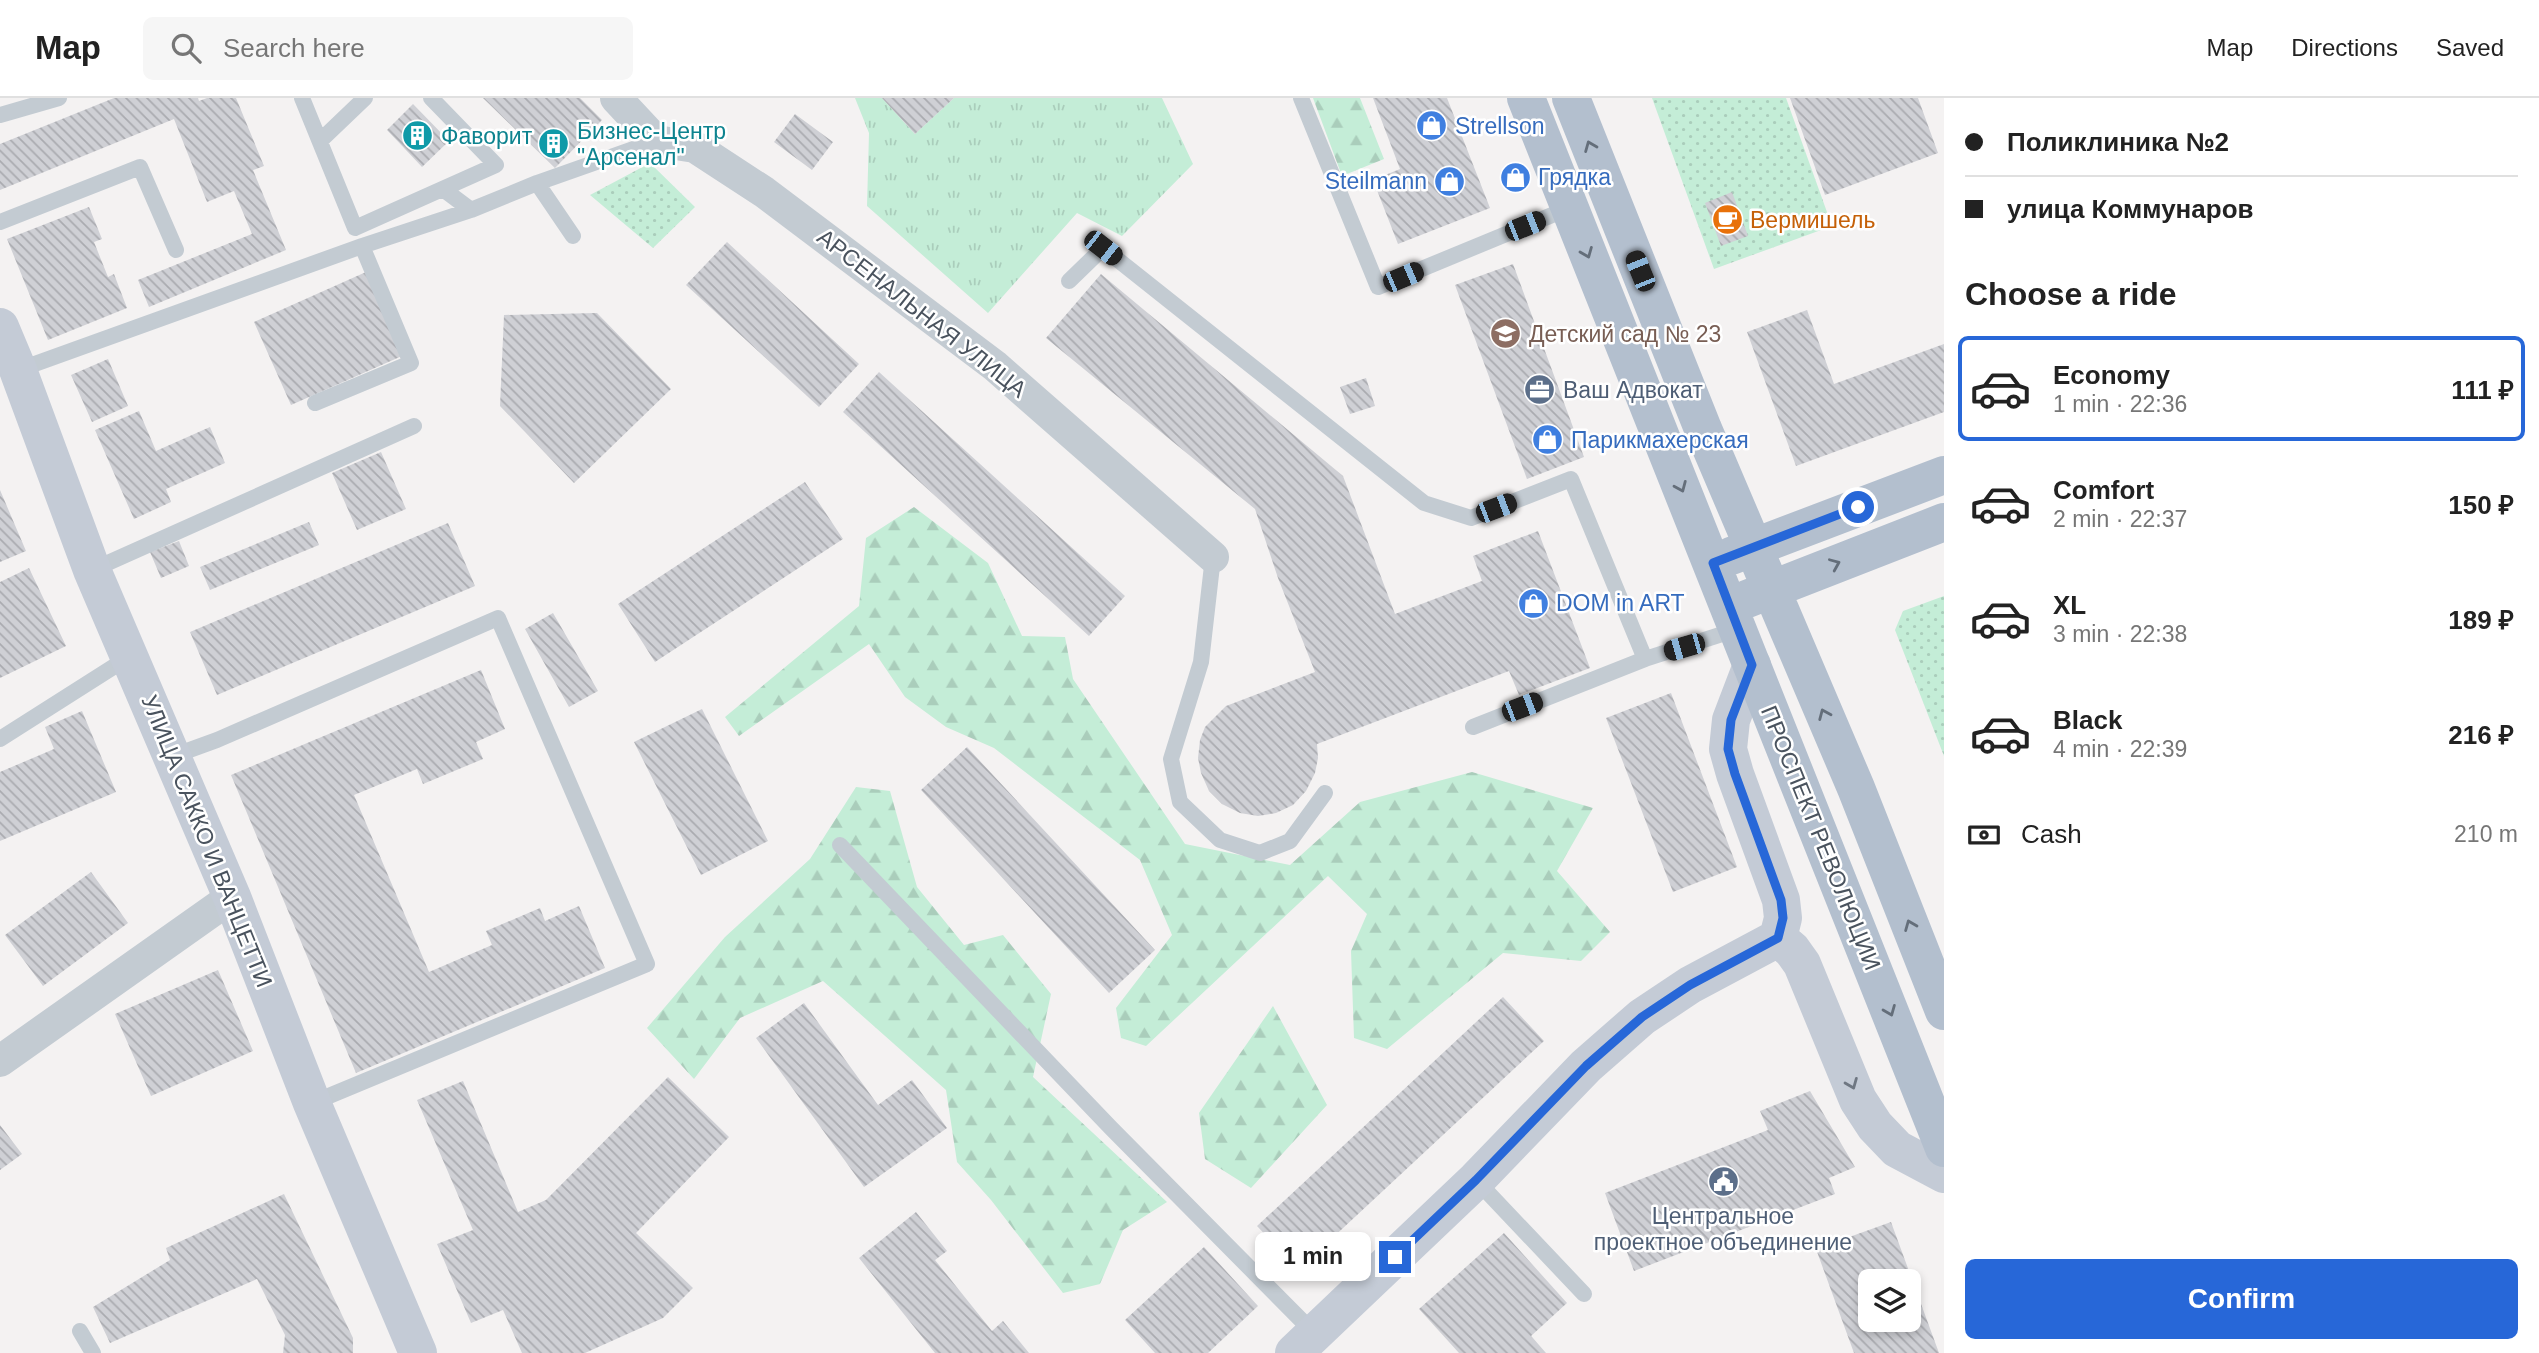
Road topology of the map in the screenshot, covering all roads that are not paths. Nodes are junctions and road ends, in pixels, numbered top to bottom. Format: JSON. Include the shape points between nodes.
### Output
{"nodes":[{"id":1,"x":59,"y":98,"type":"edge"},
{"id":2,"x":302,"y":98,"type":"edge"},
{"id":3,"x":365,"y":98,"type":"edge"},
{"id":4,"x":431,"y":98,"type":"edge"},
{"id":5,"x":616,"y":98,"type":"edge"},
{"id":6,"x":1301,"y":98,"type":"edge"},
{"id":7,"x":1526,"y":98,"type":"edge"},
{"id":8,"x":1571,"y":98,"type":"edge"},
{"id":9,"x":0,"y":115,"type":"edge"},
{"id":10,"x":320,"y":141,"type":"junction"},
{"id":11,"x":656,"y":141,"type":"junction"},
{"id":12,"x":537,"y":183,"type":"junction"},
{"id":13,"x":443,"y":189,"type":"junction"},
{"id":14,"x":1569,"y":208,"type":"junction"},
{"id":15,"x":471,"y":210,"type":"junction"},
{"id":16,"x":0,"y":222,"type":"edge"},
{"id":17,"x":573,"y":236,"type":"dead end"},
{"id":18,"x":362,"y":246,"type":"junction"},
{"id":19,"x":176,"y":250,"type":"dead end"},
{"id":20,"x":1069,"y":281,"type":"dead end"},
{"id":21,"x":1,"y":333,"type":"edge"},
{"id":22,"x":18,"y":370,"type":"junction"},
{"id":23,"x":315,"y":403,"type":"dead end"},
{"id":24,"x":414,"y":426,"type":"dead end"},
{"id":25,"x":1944,"y":475,"type":"edge"},
{"id":26,"x":1944,"y":522,"type":"edge"},
{"id":27,"x":1754,"y":547,"type":"junction"},
{"id":28,"x":1213,"y":557,"type":"joint"},
{"id":29,"x":1713,"y":563,"type":"junction"},
{"id":30,"x":93,"y":570,"type":"junction"},
{"id":31,"x":1772,"y":590,"type":"junction"},
{"id":32,"x":1734,"y":617,"type":"junction"},
{"id":33,"x":131,"y":656,"type":"junction"},
{"id":34,"x":1645,"y":659,"type":"junction"},
{"id":35,"x":1752,"y":665,"type":"junction"},
{"id":36,"x":1473,"y":727,"type":"dead end"},
{"id":37,"x":0,"y":739,"type":"edge"},
{"id":38,"x":173,"y":756,"type":"junction"},
{"id":39,"x":1325,"y":793,"type":"dead end"},
{"id":40,"x":840,"y":845,"type":"dead end"},
{"id":41,"x":232,"y":897,"type":"junction"},
{"id":42,"x":1778,"y":938,"type":"junction"},
{"id":43,"x":1944,"y":1011,"type":"edge"},
{"id":44,"x":0,"y":1061,"type":"edge"},
{"id":45,"x":312,"y":1102,"type":"junction"},
{"id":46,"x":1944,"y":1148,"type":"edge"},
{"id":47,"x":1944,"y":1174,"type":"edge"},
{"id":48,"x":1476,"y":1180,"type":"junction"},
{"id":49,"x":1584,"y":1294,"type":"dead end"},
{"id":50,"x":80,"y":1331,"type":"dead end"},
{"id":51,"x":1304,"y":1344,"type":"edge"},
{"id":52,"x":93,"y":1353,"type":"edge"},
{"id":53,"x":418,"y":1353,"type":"edge"}],
"edges":[{"from":1,"to":9,"type":"lane"},
{"from":2,"to":10,"type":"lane"},
{"from":3,"to":10,"type":"lane"},
{"from":4,"to":13,"type":"lane","via":[[496,165]]},
{"from":5,"to":11,"type":"street"},
{"from":6,"to":14,"type":"lane","via":[[1378,287]]},
{"from":7,"to":14,"type":"main road","name":"ПРОСПЕКТ РЕВОЛЮЦИИ"},
{"from":27,"to":8,"type":"main road","one_way":true},
{"from":10,"to":13,"type":"lane","via":[[355,228]]},
{"from":11,"to":12,"type":"lane"},
{"from":11,"to":28,"type":"street","name":"АРСЕНАЛЬНАЯ УЛИЦА","via":[[695,147],[764,192],[995,366]]},
{"from":12,"to":15,"type":"lane"},
{"from":12,"to":17,"type":"lane"},
{"from":13,"to":15,"type":"lane"},
{"from":14,"to":29,"type":"main road","name":"ПРОСПЕКТ РЕВОЛЮЦИИ","one_way":true},
{"from":15,"to":18,"type":"lane"},
{"from":16,"to":19,"type":"lane","via":[[140,167]]},
{"from":18,"to":22,"type":"lane"},
{"from":18,"to":23,"type":"lane","via":[[411,363]]},
{"from":20,"to":34,"type":"lane","via":[[1103,248],[1424,503],[1471,517],[1571,479]]},
{"from":21,"to":22,"type":"street","name":"УЛИЦА САККО И ВАНЦЕТТИ"},
{"from":22,"to":30,"type":"street","name":"УЛИЦА САККО И ВАНЦЕТТИ"},
{"from":24,"to":30,"type":"lane"},
{"from":25,"to":27,"type":"main road"},
{"from":31,"to":26,"type":"main road","one_way":true},
{"from":27,"to":29,"type":"main road"},
{"from":27,"to":31,"type":"main road"},
{"from":28,"to":39,"type":"lane","via":[[1201,662],[1171,759],[1180,802],[1220,840],[1260,853],[1290,841]]},
{"from":29,"to":32,"type":"main road","name":"ПРОСПЕКТ РЕВОЛЮЦИИ"},
{"from":30,"to":33,"type":"street","name":"УЛИЦА САККО И ВАНЦЕТТИ"},
{"from":31,"to":32,"type":"main road"},
{"from":43,"to":31,"type":"main road","one_way":true},
{"from":32,"to":34,"type":"lane"},
{"from":32,"to":35,"type":"main road","name":"ПРОСПЕКТ РЕВОЛЮЦИИ"},
{"from":33,"to":37,"type":"lane"},
{"from":33,"to":38,"type":"street","name":"УЛИЦА САККО И ВАНЦЕТТИ"},
{"from":34,"to":36,"type":"lane"},
{"from":35,"to":42,"type":"street","via":[[1731,720],[1728,749],[1781,900]]},
{"from":35,"to":46,"type":"main road","name":"ПРОСПЕКТ РЕВОЛЮЦИИ","one_way":true},
{"from":38,"to":41,"type":"street","name":"УЛИЦА САККО И ВАНЦЕТТИ"},
{"from":38,"to":45,"type":"lane","via":[[498,618],[647,964]]},
{"from":40,"to":51,"type":"lane","via":[[1111,1128]]},
{"from":41,"to":44,"type":"street"},
{"from":41,"to":45,"type":"street","name":"УЛИЦА САККО И ВАНЦЕТТИ"},
{"from":42,"to":47,"type":"street","one_way":true,"via":[[1802,964],[1858,1100],[1875,1126],[1897,1149]]},
{"from":42,"to":48,"type":"street","via":[[1690,985],[1642,1017],[1586,1066]]},
{"from":45,"to":53,"type":"street","name":"УЛИЦА САККО И ВАНЦЕТТИ"},
{"from":48,"to":49,"type":"lane"},
{"from":48,"to":51,"type":"street"},
{"from":50,"to":52,"type":"lane"}]}
